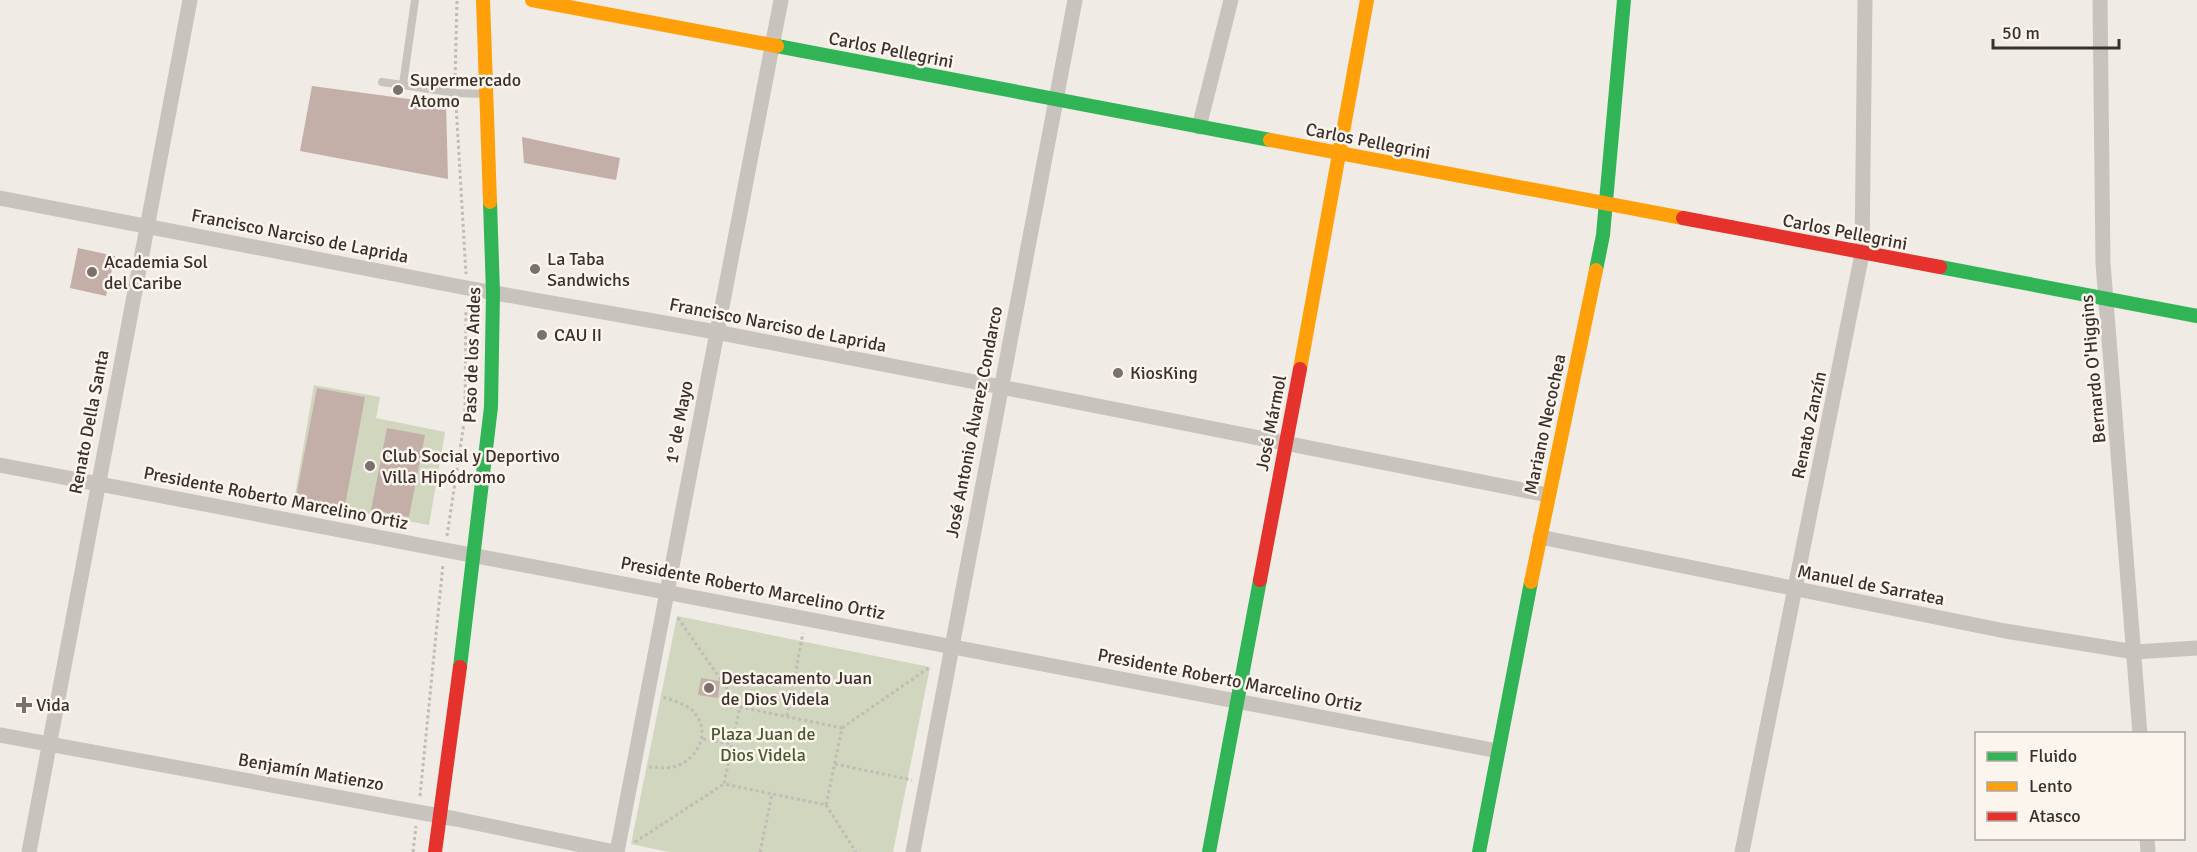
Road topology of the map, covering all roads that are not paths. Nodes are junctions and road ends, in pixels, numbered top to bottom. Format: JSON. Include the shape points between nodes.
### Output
{"nodes":[{"id":1,"x":190,"y":0,"type":"edge"},
{"id":2,"x":415,"y":0,"type":"edge"},
{"id":3,"x":483,"y":0,"type":"edge"},
{"id":4,"x":532,"y":0,"type":"edge"},
{"id":5,"x":781,"y":0,"type":"edge"},
{"id":6,"x":1076,"y":0,"type":"edge"},
{"id":7,"x":1231,"y":0,"type":"edge"},
{"id":8,"x":1367,"y":0,"type":"edge"},
{"id":9,"x":1624,"y":0,"type":"edge"},
{"id":10,"x":1865,"y":0,"type":"edge"},
{"id":11,"x":2100,"y":0,"type":"edge"},
{"id":12,"x":773,"y":46,"type":"junction"},
{"id":13,"x":382,"y":81,"type":"dead end"},
{"id":14,"x":403,"y":84,"type":"junction"},
{"id":15,"x":485,"y":94,"type":"junction"},
{"id":16,"x":1056,"y":100,"type":"junction"},
{"id":17,"x":1199,"y":127,"type":"junction"},
{"id":18,"x":1340,"y":154,"type":"junction"},
{"id":19,"x":0,"y":198,"type":"edge"},
{"id":20,"x":1607,"y":204,"type":"junction"},
{"id":21,"x":147,"y":226,"type":"junction"},
{"id":22,"x":1862,"y":254,"type":"junction"},
{"id":23,"x":493,"y":293,"type":"junction"},
{"id":24,"x":2107,"y":298,"type":"junction"},
{"id":25,"x":2197,"y":315,"type":"edge"},
{"id":26,"x":716,"y":332,"type":"junction"},
{"id":27,"x":1001,"y":387,"type":"junction"},
{"id":28,"x":1286,"y":443,"type":"junction"},
{"id":29,"x":0,"y":465,"type":"edge"},
{"id":30,"x":98,"y":483,"type":"junction"},
{"id":31,"x":1548,"y":495,"type":"junction"},
{"id":32,"x":1540,"y":537,"type":"junction"},
{"id":33,"x":474,"y":556,"type":"junction"},
{"id":34,"x":1795,"y":589,"type":"junction"},
{"id":35,"x":668,"y":591,"type":"junction"},
{"id":36,"x":951,"y":645,"type":"junction"},
{"id":37,"x":2197,"y":648,"type":"edge"},
{"id":38,"x":2135,"y":652,"type":"junction"},
{"id":39,"x":1237,"y":701,"type":"junction"},
{"id":40,"x":2140,"y":732,"type":"edge"},
{"id":41,"x":0,"y":735,"type":"edge"},
{"id":42,"x":49,"y":744,"type":"junction"},
{"id":43,"x":1498,"y":752,"type":"junction"},
{"id":44,"x":440,"y":816,"type":"junction"},
{"id":45,"x":29,"y":852,"type":"edge"},
{"id":46,"x":435,"y":852,"type":"edge"},
{"id":47,"x":616,"y":852,"type":"edge"},
{"id":48,"x":913,"y":852,"type":"edge"},
{"id":49,"x":1209,"y":852,"type":"edge"},
{"id":50,"x":1479,"y":852,"type":"edge"},
{"id":51,"x":1742,"y":852,"type":"edge"}],
"edges":[{"from":1,"to":21,"type":"street","name":"Renato Della Santa"},
{"from":2,"to":14,"type":"lane"},
{"from":3,"to":15,"type":"street","name":"Paso de los Andes"},
{"from":4,"to":12,"type":"street","name":"Carlos Pellegrini"},
{"from":5,"to":12,"type":"street","name":"1° de Mayo"},
{"from":6,"to":16,"type":"street","name":"José Antonio Álvarez Condarco"},
{"from":7,"to":17,"type":"street"},
{"from":8,"to":18,"type":"street","name":"José Mármol"},
{"from":9,"to":20,"type":"street","name":"Mariano Necochea"},
{"from":10,"to":22,"type":"street","name":"Renato Zanzín"},
{"from":11,"to":24,"type":"street","name":"Bernardo O'Higgins","via":[[2103,263]]},
{"from":12,"to":16,"type":"street","name":"Carlos Pellegrini"},
{"from":12,"to":26,"type":"street","name":"1° de Mayo"},
{"from":13,"to":14,"type":"lane"},
{"from":14,"to":15,"type":"lane"},
{"from":15,"to":23,"type":"street","name":"Paso de los Andes"},
{"from":16,"to":17,"type":"street","name":"Carlos Pellegrini"},
{"from":16,"to":27,"type":"street","name":"José Antonio Álvarez Condarco"},
{"from":17,"to":18,"type":"street","name":"Carlos Pellegrini"},
{"from":18,"to":20,"type":"street","name":"Carlos Pellegrini"},
{"from":18,"to":28,"type":"street","name":"José Mármol"},
{"from":19,"to":21,"type":"street","name":"Francisco Narciso de Laprida"},
{"from":20,"to":22,"type":"street","name":"Carlos Pellegrini"},
{"from":20,"to":31,"type":"street","name":"Mariano Necochea"},
{"from":21,"to":23,"type":"street","name":"Francisco Narciso de Laprida"},
{"from":21,"to":30,"type":"street","name":"Renato Della Santa"},
{"from":22,"to":24,"type":"street","name":"Carlos Pellegrini"},
{"from":22,"to":34,"type":"street","name":"Renato Zanzín"},
{"from":23,"to":26,"type":"street","name":"Francisco Narciso de Laprida"},
{"from":23,"to":33,"type":"street","name":"Paso de los Andes","via":[[491,407]]},
{"from":24,"to":25,"type":"street","name":"Carlos Pellegrini"},
{"from":24,"to":38,"type":"street","name":"Bernardo O'Higgins"},
{"from":26,"to":27,"type":"street","name":"Francisco Narciso de Laprida"},
{"from":26,"to":35,"type":"street","name":"1° de Mayo"},
{"from":27,"to":28,"type":"street","name":"Francisco Narciso de Laprida"},
{"from":27,"to":36,"type":"street","name":"José Antonio Álvarez Condarco"},
{"from":28,"to":31,"type":"street","name":"Francisco Narciso de Laprida"},
{"from":28,"to":39,"type":"street","name":"José Mármol"},
{"from":29,"to":30,"type":"street","name":"Presidente Roberto Marcelino Ortiz"},
{"from":30,"to":33,"type":"street","name":"Presidente Roberto Marcelino Ortiz"},
{"from":30,"to":42,"type":"street","name":"Renato Della Santa"},
{"from":31,"to":32,"type":"street","name":"Mariano Necochea"},
{"from":32,"to":34,"type":"street","name":"Manuel de Sarratea"},
{"from":32,"to":43,"type":"street","name":"Mariano Necochea"},
{"from":33,"to":35,"type":"street","name":"Presidente Roberto Marcelino Ortiz"},
{"from":33,"to":44,"type":"street","name":"Paso de los Andes"},
{"from":34,"to":38,"type":"street","name":"Manuel de Sarratea","via":[[2005,631]]},
{"from":34,"to":51,"type":"street","name":"Renato Zanzín"},
{"from":35,"to":36,"type":"street","name":"Presidente Roberto Marcelino Ortiz"},
{"from":35,"to":47,"type":"street","name":"1° de Mayo"},
{"from":36,"to":39,"type":"street","name":"Presidente Roberto Marcelino Ortiz"},
{"from":36,"to":48,"type":"street","name":"José Antonio Álvarez Condarco"},
{"from":37,"to":38,"type":"street","name":"Manuel de Sarratea"},
{"from":38,"to":40,"type":"street","name":"Bernardo O'Higgins"},
{"from":39,"to":43,"type":"street","name":"Presidente Roberto Marcelino Ortiz"},
{"from":39,"to":49,"type":"street","name":"José Mármol"},
{"from":41,"to":42,"type":"street","name":"Benjamín Matienzo"},
{"from":42,"to":44,"type":"street","name":"Benjamín Matienzo"},
{"from":42,"to":45,"type":"street","name":"Renato Della Santa"},
{"from":43,"to":50,"type":"street","name":"Mariano Necochea"},
{"from":44,"to":46,"type":"street","name":"Paso de los Andes"},
{"from":44,"to":47,"type":"street","name":"Benjamín Matienzo"}]}
